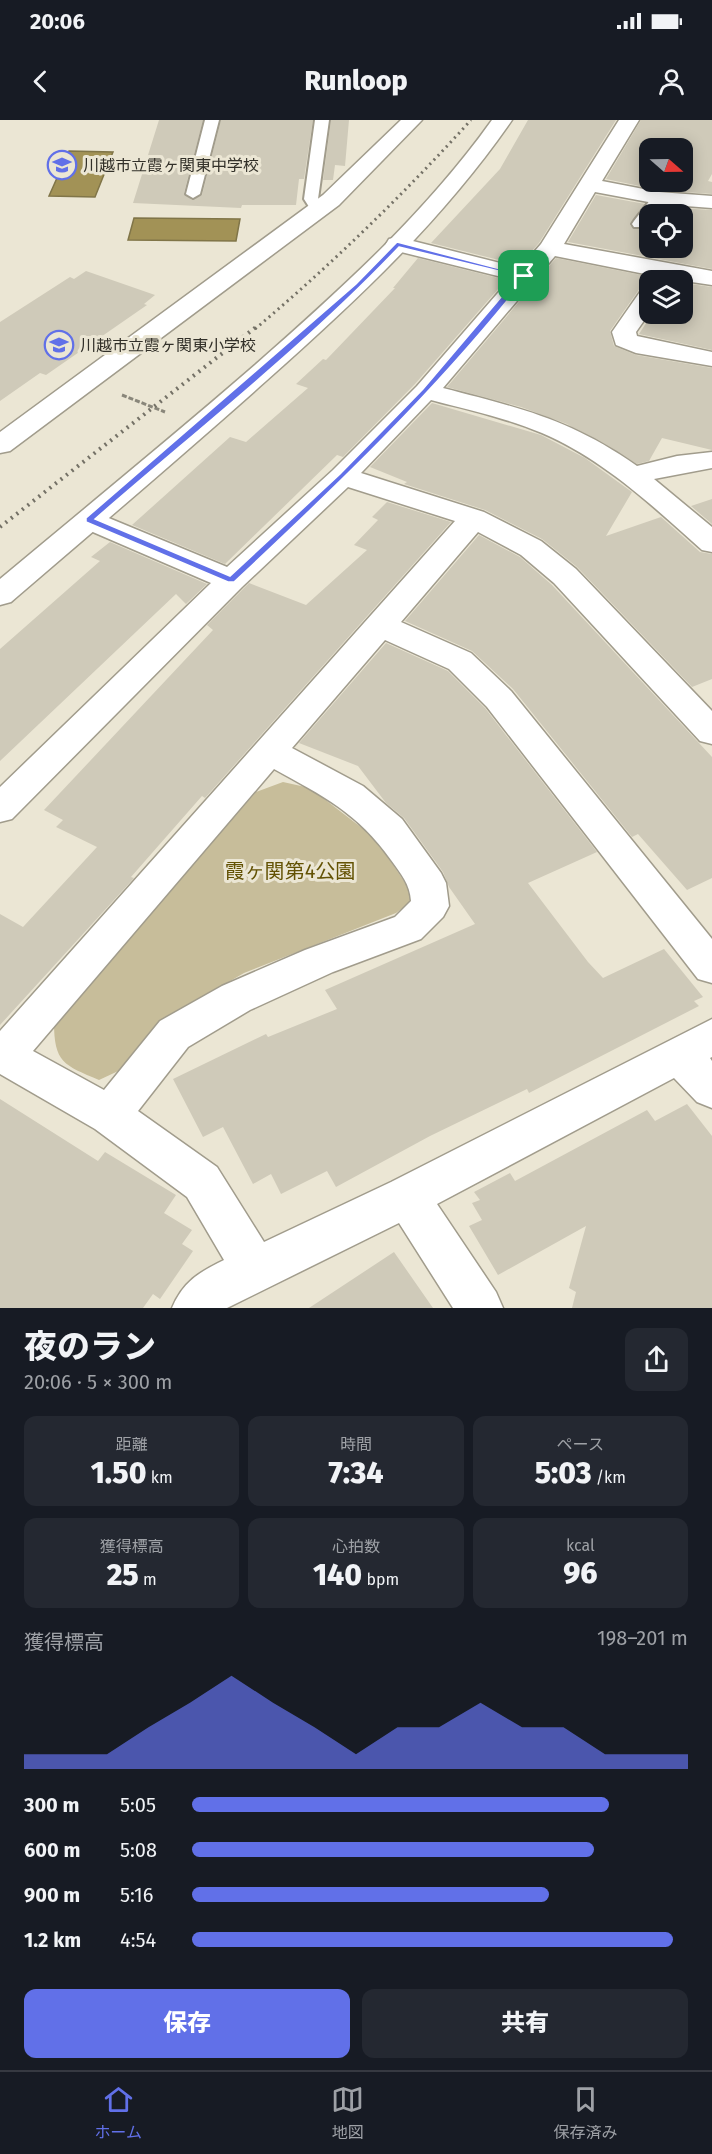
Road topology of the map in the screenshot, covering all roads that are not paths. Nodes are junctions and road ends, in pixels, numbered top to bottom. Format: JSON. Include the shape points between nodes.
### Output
{"nodes":[{"id":1,"x":212,"y":120,"type":"edge"},
{"id":2,"x":322,"y":120,"type":"edge"},
{"id":3,"x":412,"y":120,"type":"edge"},
{"id":4,"x":502,"y":120,"type":"edge"},
{"id":5,"x":629,"y":120,"type":"edge"},
{"id":6,"x":590,"y":185,"type":"junction"},
{"id":7,"x":193,"y":194,"type":"dead end"},
{"id":8,"x":659,"y":198,"type":"junction"},
{"id":9,"x":712,"y":202,"type":"edge"},
{"id":10,"x":654,"y":204,"type":"edge"},
{"id":11,"x":318,"y":210,"type":"junction"},
{"id":12,"x":397,"y":244,"type":"junction"},
{"id":13,"x":550,"y":248,"type":"junction"},
{"id":14,"x":639,"y":270,"type":"edge"},
{"id":15,"x":524,"y":276,"type":"junction"},
{"id":16,"x":693,"y":277,"type":"edge"},
{"id":17,"x":712,"y":278,"type":"edge"},
{"id":18,"x":639,"y":310,"type":"edge"},
{"id":19,"x":712,"y":359,"type":"edge"},
{"id":20,"x":426,"y":391,"type":"junction"},
{"id":21,"x":0,"y":445,"type":"edge"},
{"id":22,"x":712,"y":460,"type":"edge"},
{"id":23,"x":343,"y":476,"type":"junction"},
{"id":24,"x":636,"y":476,"type":"junction"},
{"id":25,"x":474,"y":518,"type":"junction"},
{"id":26,"x":89,"y":520,"type":"junction"},
{"id":27,"x":712,"y":543,"type":"edge"},
{"id":28,"x":231,"y":580,"type":"junction"},
{"id":29,"x":0,"y":595,"type":"edge"},
{"id":30,"x":383,"y":626,"type":"junction"},
{"id":31,"x":712,"y":732,"type":"edge"},
{"id":32,"x":272,"y":752,"type":"junction"},
{"id":33,"x":0,"y":808,"type":"edge"},
{"id":34,"x":712,"y":967,"type":"edge"},
{"id":35,"x":696,"y":1046,"type":"edge"},
{"id":36,"x":2,"y":1054,"type":"edge"},
{"id":37,"x":712,"y":1089,"type":"edge"},
{"id":38,"x":110,"y":1115,"type":"junction"},
{"id":39,"x":407,"y":1197,"type":"junction"},
{"id":40,"x":255,"y":1269,"type":"junction"},
{"id":41,"x":195,"y":1308,"type":"edge"},
{"id":42,"x":480,"y":1308,"type":"edge"}],
"edges":[{"from":1,"to":7,"type":"lane"},
{"from":2,"to":11,"type":"lane","via":[[311,199]]},
{"from":3,"to":11,"type":"street"},
{"from":4,"to":12,"type":"street","via":[[441,199]]},
{"from":5,"to":6,"type":"street"},
{"from":6,"to":8,"type":"street"},
{"from":6,"to":13,"type":"street"},
{"from":8,"to":9,"type":"street"},
{"from":8,"to":10,"type":"lane"},
{"from":11,"to":21,"type":"street"},
{"from":12,"to":15,"type":"street"},
{"from":12,"to":26,"type":"street","via":[[359,285]]},
{"from":13,"to":14,"type":"street"},
{"from":13,"to":15,"type":"street"},
{"from":15,"to":20,"type":"street"},
{"from":16,"to":17,"type":"street"},
{"from":18,"to":19,"type":"street","via":[[624,332],[625,340],[636,346]]},
{"from":20,"to":23,"type":"street"},
{"from":20,"to":24,"type":"street","via":[[568,435]]},
{"from":22,"to":24,"type":"street","via":[[677,464]]},
{"from":23,"to":25,"type":"street"},
{"from":23,"to":28,"type":"street"},
{"from":24,"to":27,"type":"street"},
{"from":25,"to":30,"type":"street"},
{"from":25,"to":31,"type":"street","via":[[531,548],[565,576]]},
{"from":26,"to":28,"type":"street"},
{"from":26,"to":29,"type":"street"},
{"from":28,"to":33,"type":"street"},
{"from":30,"to":32,"type":"street"},
{"from":30,"to":34,"type":"street","via":[[460,661],[499,699]]},
{"from":32,"to":36,"type":"street"},
{"from":32,"to":38,"type":"street","via":[[351,795],[389,829],[429,883],[430,906],[408,928],[236,998],[174,1034]]},
{"from":35,"to":37,"type":"street"},
{"from":35,"to":39,"type":"street"},
{"from":36,"to":38,"type":"street"},
{"from":38,"to":40,"type":"street","via":[[202,1182]]},
{"from":39,"to":40,"type":"street"},
{"from":39,"to":42,"type":"street"},
{"from":40,"to":41,"type":"street","via":[[212,1290]]}]}
